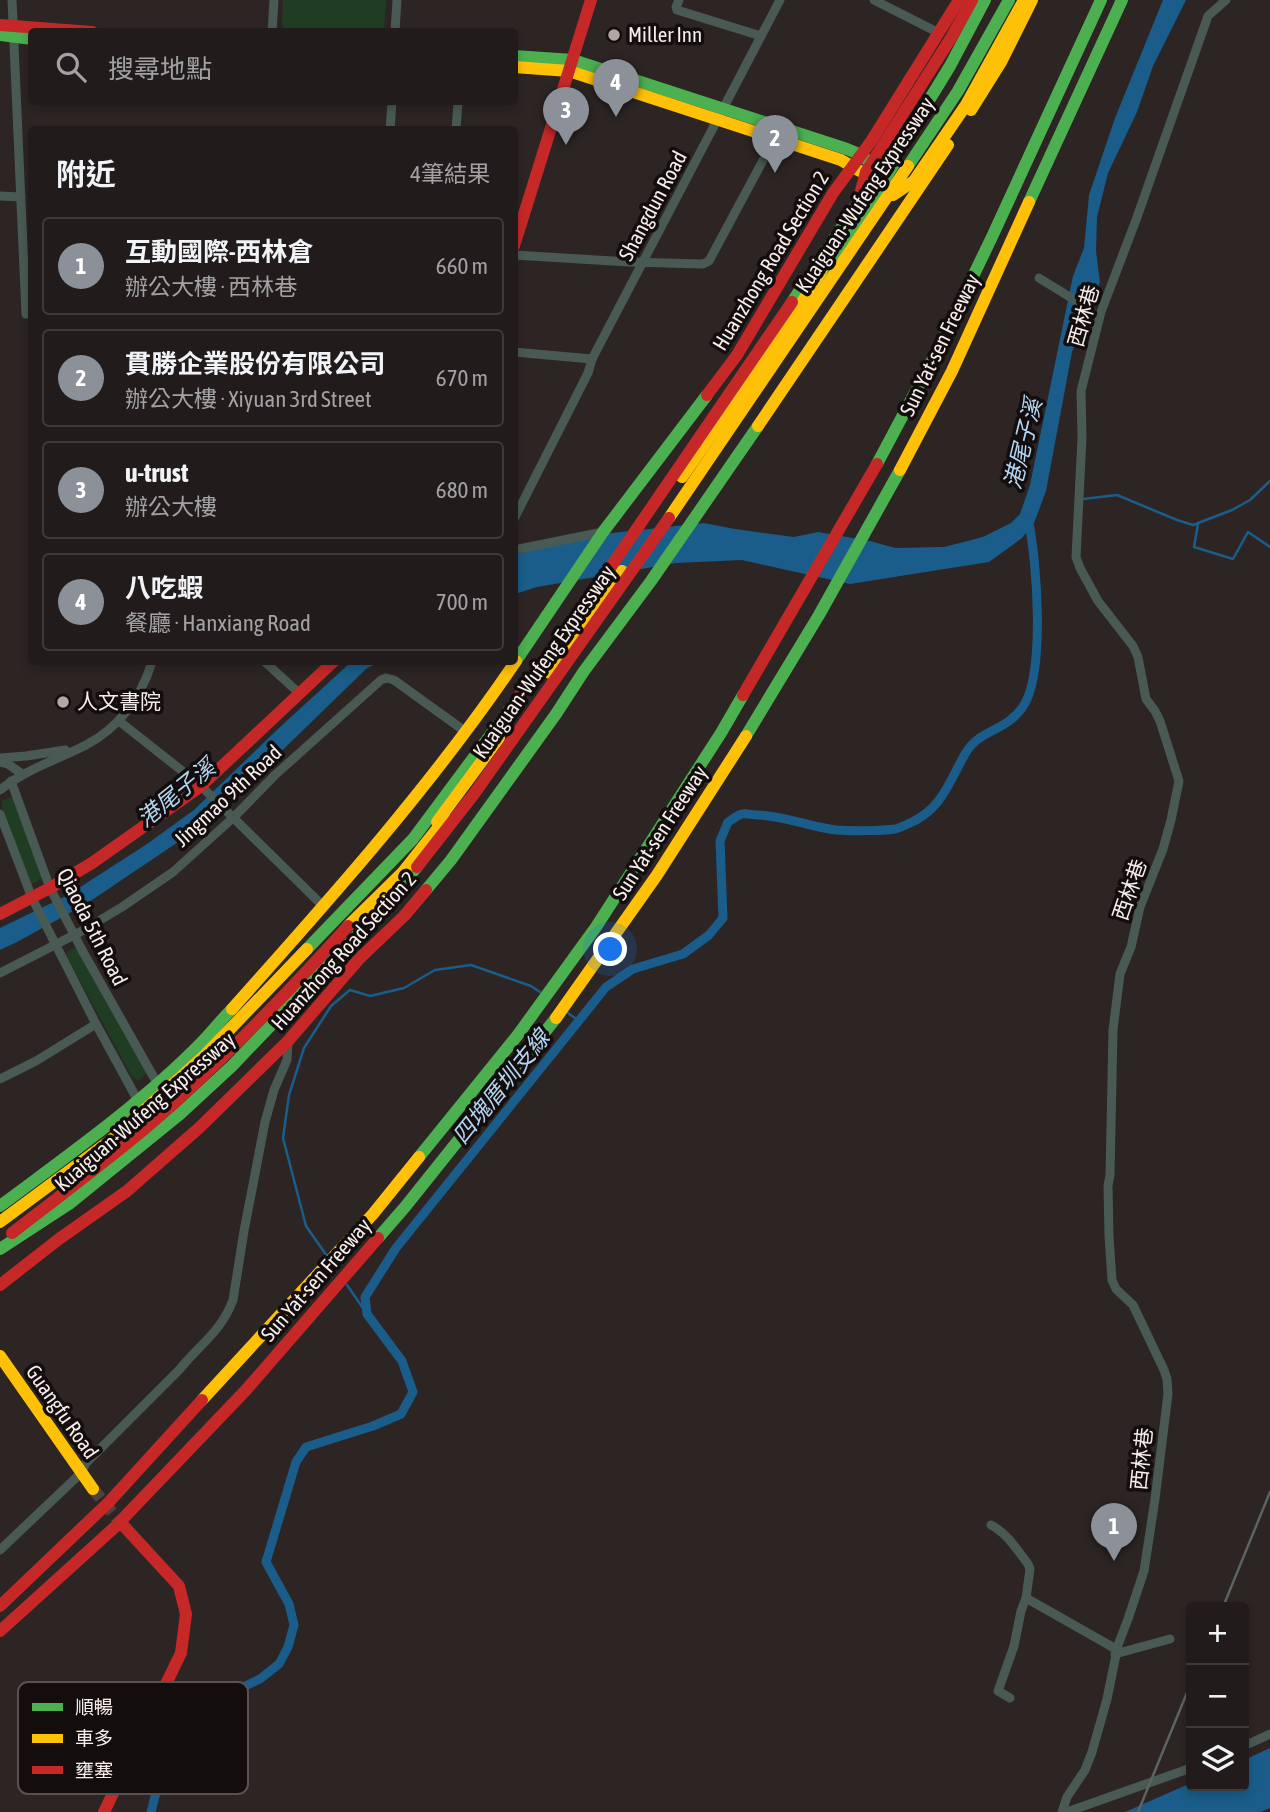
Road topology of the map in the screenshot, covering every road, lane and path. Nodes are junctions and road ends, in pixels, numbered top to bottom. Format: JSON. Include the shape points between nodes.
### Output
{"nodes":[{"id":1,"x":12,"y":0,"type":"edge"},
{"id":2,"x":274,"y":0,"type":"edge"},
{"id":3,"x":397,"y":0,"type":"edge"},
{"id":4,"x":591,"y":0,"type":"edge"},
{"id":5,"x":679,"y":0,"type":"edge"},
{"id":6,"x":780,"y":0,"type":"edge"},
{"id":7,"x":874,"y":0,"type":"edge"},
{"id":8,"x":959,"y":0,"type":"edge"},
{"id":9,"x":972,"y":0,"type":"edge"},
{"id":10,"x":988,"y":0,"type":"edge"},
{"id":11,"x":1009,"y":0,"type":"edge"},
{"id":12,"x":1024,"y":0,"type":"edge"},
{"id":13,"x":1032,"y":0,"type":"edge"},
{"id":14,"x":1101,"y":0,"type":"edge"},
{"id":15,"x":1122,"y":0,"type":"edge"},
{"id":16,"x":1226,"y":0,"type":"edge"},
{"id":17,"x":272,"y":28,"type":"edge"},
{"id":18,"x":395,"y":28,"type":"edge"},
{"id":19,"x":7,"y":31,"type":"edge"},
{"id":20,"x":28,"y":31,"type":"edge"},
{"id":21,"x":939,"y":33,"type":"junction"},
{"id":22,"x":761,"y":36,"type":"junction"},
{"id":23,"x":28,"y":38,"type":"edge"},
{"id":24,"x":518,"y":57,"type":"edge"},
{"id":25,"x":571,"y":66,"type":"junction"},
{"id":26,"x":518,"y":67,"type":"edge"},
{"id":27,"x":391,"y":105,"type":"edge"},
{"id":28,"x":458,"y":105,"type":"edge"},
{"id":29,"x":721,"y":114,"type":"junction"},
{"id":30,"x":390,"y":126,"type":"edge"},
{"id":31,"x":456,"y":126,"type":"edge"},
{"id":32,"x":775,"y":138,"type":"junction"},
{"id":33,"x":860,"y":155,"type":"junction"},
{"id":34,"x":852,"y":166,"type":"junction"},
{"id":35,"x":882,"y":179,"type":"junction"},
{"id":36,"x":0,"y":196,"type":"edge"},
{"id":37,"x":21,"y":197,"type":"junction"},
{"id":38,"x":885,"y":200,"type":"junction"},
{"id":39,"x":911,"y":200,"type":"junction"},
{"id":40,"x":859,"y":201,"type":"junction"},
{"id":41,"x":518,"y":233,"type":"edge"},
{"id":42,"x":518,"y":255,"type":"edge"},
{"id":43,"x":643,"y":262,"type":"junction"},
{"id":44,"x":1039,"y":278,"type":"dead end"},
{"id":45,"x":1091,"y":310,"type":"dead end"},
{"id":46,"x":28,"y":314,"type":"edge"},
{"id":47,"x":518,"y":352,"type":"edge"},
{"id":48,"x":593,"y":359,"type":"junction"},
{"id":49,"x":720,"y":378,"type":"junction"},
{"id":50,"x":744,"y":394,"type":"junction"},
{"id":51,"x":770,"y":410,"type":"junction"},
{"id":52,"x":518,"y":511,"type":"edge"},
{"id":53,"x":650,"y":529,"type":"junction"},
{"id":54,"x":603,"y":533,"type":"junction"},
{"id":55,"x":518,"y":549,"type":"edge"},
{"id":56,"x":518,"y":657,"type":"edge"},
{"id":57,"x":151,"y":665,"type":"edge"},
{"id":58,"x":268,"y":665,"type":"edge"},
{"id":59,"x":330,"y":665,"type":"edge"},
{"id":60,"x":513,"y":665,"type":"edge"},
{"id":61,"x":300,"y":694,"type":"junction"},
{"id":62,"x":119,"y":722,"type":"junction"},
{"id":63,"x":466,"y":732,"type":"junction"},
{"id":64,"x":87,"y":744,"type":"junction"},
{"id":65,"x":0,"y":760,"type":"edge"},
{"id":66,"x":22,"y":774,"type":"junction"},
{"id":67,"x":11,"y":781,"type":"junction"},
{"id":68,"x":0,"y":782,"type":"edge"},
{"id":69,"x":201,"y":786,"type":"junction"},
{"id":70,"x":0,"y":790,"type":"edge"},
{"id":71,"x":0,"y":814,"type":"edge"},
{"id":72,"x":232,"y":815,"type":"junction"},
{"id":73,"x":50,"y":888,"type":"junction"},
{"id":74,"x":32,"y":898,"type":"junction"},
{"id":75,"x":323,"y":906,"type":"junction"},
{"id":76,"x":0,"y":914,"type":"edge"},
{"id":77,"x":75,"y":935,"type":"junction"},
{"id":78,"x":55,"y":945,"type":"junction"},
{"id":79,"x":0,"y":973,"type":"edge"},
{"id":80,"x":96,"y":1024,"type":"junction"},
{"id":81,"x":288,"y":1041,"type":"junction"},
{"id":82,"x":0,"y":1079,"type":"edge"},
{"id":83,"x":157,"y":1083,"type":"junction"},
{"id":84,"x":137,"y":1099,"type":"junction"},
{"id":85,"x":40,"y":1192,"type":"junction"},
{"id":86,"x":69,"y":1204,"type":"junction"},
{"id":87,"x":0,"y":1206,"type":"edge"},
{"id":88,"x":0,"y":1216,"type":"edge"},
{"id":89,"x":0,"y":1222,"type":"edge"},
{"id":90,"x":0,"y":1234,"type":"edge"},
{"id":91,"x":0,"y":1241,"type":"edge"},
{"id":92,"x":0,"y":1249,"type":"edge"},
{"id":93,"x":0,"y":1262,"type":"edge"},
{"id":94,"x":0,"y":1285,"type":"edge"},
{"id":95,"x":0,"y":1356,"type":"edge"},
{"id":96,"x":80,"y":1473,"type":"junction"},
{"id":97,"x":93,"y":1489,"type":"tunnel mouth"},
{"id":98,"x":120,"y":1521,"type":"tunnel mouth"},
{"id":99,"x":991,"y":1525,"type":"dead end"},
{"id":100,"x":0,"y":1550,"type":"edge"},
{"id":101,"x":1026,"y":1598,"type":"junction"},
{"id":102,"x":0,"y":1606,"type":"edge"},
{"id":103,"x":0,"y":1631,"type":"edge"},
{"id":104,"x":1170,"y":1639,"type":"dead end"},
{"id":105,"x":1116,"y":1651,"type":"junction"},
{"id":106,"x":168,"y":1682,"type":"edge"},
{"id":107,"x":1010,"y":1698,"type":"dead end"},
{"id":108,"x":1270,"y":1734,"type":"edge"},
{"id":109,"x":1249,"y":1744,"type":"edge"},
{"id":110,"x":1186,"y":1770,"type":"edge"},
{"id":111,"x":113,"y":1794,"type":"edge"},
{"id":112,"x":104,"y":1812,"type":"edge"},
{"id":113,"x":1064,"y":1812,"type":"edge"}],
"edges":[{"from":1,"to":19,"type":"street"},
{"from":2,"to":17,"type":"street"},
{"from":3,"to":18,"type":"street"},
{"from":4,"to":25,"type":"main road"},
{"from":5,"to":22,"type":"street","via":[[677,10]]},
{"from":6,"to":22,"type":"street","name":"Shangdun Road"},
{"from":7,"to":21,"type":"street"},
{"from":8,"to":21,"type":"main road","name":"Huanzhong Road Section 2"},
{"from":9,"to":40,"type":"main road","via":[[866,172]]},
{"from":10,"to":35,"type":"main road","via":[[964,53]]},
{"from":10,"to":40,"type":"main road","name":"Kuaiguan-Wufeng Expressway","via":[[906,138]]},
{"from":11,"to":38,"type":"main road","name":"Kuaiguan-Wufeng Expressway","via":[[958,91]]},
{"from":12,"to":38,"type":"main road","via":[[966,105],[914,181]]},
{"from":13,"to":39,"type":"main road","via":[[1001,62]]},
{"from":14,"to":102,"type":"main road","name":"Sun Yat-sen Freeway","via":[[1014,192],[871,475],[721,733],[596,927],[517,1036],[373,1214],[109,1502]]},
{"from":15,"to":103,"type":"main road","name":"Sun Yat-sen Freeway","via":[[952,370],[884,500],[831,595],[657,875],[564,1007],[405,1207],[246,1390],[115,1527]]},
{"from":16,"to":105,"type":"street","name":"西林巷","via":[[1208,16],[1101,312],[1080,400],[1076,557],[1098,601],[1133,646],[1146,699],[1160,721],[1179,781],[1163,849],[1122,965],[1113,1030],[1108,1186],[1112,1280],[1133,1305],[1168,1384],[1146,1560]]},
{"from":19,"to":20,"type":"main road"},
{"from":19,"to":23,"type":"main road"},
{"from":19,"to":37,"type":"street"},
{"from":21,"to":33,"type":"main road","name":"Huanzhong Road Section 2"},
{"from":22,"to":29,"type":"street","name":"Shangdun Road"},
{"from":24,"to":25,"type":"main road"},
{"from":25,"to":26,"type":"main road"},
{"from":25,"to":29,"type":"main road"},
{"from":25,"to":41,"type":"main road"},
{"from":27,"to":30,"type":"street"},
{"from":28,"to":31,"type":"street"},
{"from":29,"to":32,"type":"main road"},
{"from":29,"to":33,"type":"main road"},
{"from":29,"to":43,"type":"street","name":"Shangdun Road"},
{"from":32,"to":34,"type":"main road"},
{"from":32,"to":43,"type":"street","via":[[709,261],[698,265]]},
{"from":33,"to":34,"type":"main road","name":"Huanzhong Road Section 2"},
{"from":33,"to":35,"type":"main road"},
{"from":34,"to":35,"type":"main road"},
{"from":34,"to":49,"type":"main road","name":"Huanzhong Road Section 2"},
{"from":35,"to":39,"type":"main road"},
{"from":35,"to":50,"type":"main road"},
{"from":36,"to":37,"type":"street"},
{"from":37,"to":46,"type":"street"},
{"from":38,"to":86,"type":"main road","name":"Kuaiguan-Wufeng Expressway","via":[[701,472],[420,864],[232,1066]]},
{"from":39,"to":51,"type":"main road"},
{"from":40,"to":85,"type":"main road","name":"Kuaiguan-Wufeng Expressway","via":[[599,584],[413,839],[205,1055],[116,1136]]},
{"from":42,"to":43,"type":"street"},
{"from":43,"to":48,"type":"street","name":"Shangdun Road"},
{"from":44,"to":45,"type":"street"},
{"from":47,"to":48,"type":"street"},
{"from":48,"to":52,"type":"street","name":"Shangdun Road"},
{"from":49,"to":50,"type":"main road"},
{"from":49,"to":54,"type":"main road","name":"Huanzhong Road Section 2"},
{"from":50,"to":51,"type":"main road"},
{"from":50,"to":53,"type":"main road"},
{"from":51,"to":81,"type":"main road","name":"Huanzhong Road Section 2","via":[[451,859]]},
{"from":53,"to":90,"type":"main road","name":"Huanzhong Road Section 2","via":[[408,859],[353,910],[278,996],[173,1096]]},
{"from":53,"to":91,"type":"main road","name":"Huanzhong Road Section 2","via":[[468,790],[403,872],[224,1057],[148,1126]]},
{"from":54,"to":55,"type":"street"},
{"from":54,"to":56,"type":"main road","name":"Huanzhong Road Section 2"},
{"from":57,"to":62,"type":"street","via":[[140,692]]},
{"from":58,"to":61,"type":"street"},
{"from":59,"to":61,"type":"main road"},
{"from":60,"to":63,"type":"main road","name":"Huanzhong Road Section 2"},
{"from":61,"to":69,"type":"main road"},
{"from":62,"to":64,"type":"street"},
{"from":62,"to":69,"type":"street"},
{"from":63,"to":72,"type":"street","name":"Jingmao 9th Road","via":[[386,678]]},
{"from":63,"to":75,"type":"main road"},
{"from":64,"to":65,"type":"street"},
{"from":64,"to":66,"type":"street"},
{"from":65,"to":66,"type":"street"},
{"from":66,"to":67,"type":"street"},
{"from":67,"to":68,"type":"street"},
{"from":67,"to":70,"type":"street"},
{"from":67,"to":73,"type":"street","name":"Qiaoda 5th Road"},
{"from":69,"to":72,"type":"street"},
{"from":69,"to":73,"type":"main road"},
{"from":71,"to":74,"type":"street","name":"Qiaoda 5th Road"},
{"from":72,"to":75,"type":"street"},
{"from":72,"to":77,"type":"street","name":"Jingmao 9th Road","via":[[173,872]]},
{"from":73,"to":74,"type":"main road"},
{"from":73,"to":77,"type":"street","name":"Qiaoda 5th Road"},
{"from":74,"to":76,"type":"main road"},
{"from":74,"to":78,"type":"street","name":"Qiaoda 5th Road"},
{"from":75,"to":83,"type":"main road","via":[[199,1045]]},
{"from":77,"to":78,"type":"street","name":"Jingmao 9th Road"},
{"from":77,"to":83,"type":"street","name":"Qiaoda 5th Road"},
{"from":78,"to":79,"type":"street","name":"Jingmao 9th Road"},
{"from":78,"to":80,"type":"street","name":"Qiaoda 5th Road"},
{"from":80,"to":82,"type":"street"},
{"from":80,"to":84,"type":"street","name":"Qiaoda 5th Road"},
{"from":81,"to":94,"type":"main road","name":"Huanzhong Road Section 2","via":[[127,1191]]},
{"from":81,"to":96,"type":"street","via":[[287,1059],[265,1122],[230,1310],[210,1339]]},
{"from":83,"to":84,"type":"main road"},
{"from":84,"to":87,"type":"main road"},
{"from":85,"to":88,"type":"main road"},
{"from":85,"to":89,"type":"main road","name":"Kuaiguan-Wufeng Expressway"},
{"from":86,"to":92,"type":"main road","name":"Kuaiguan-Wufeng Expressway"},
{"from":86,"to":93,"type":"main road"},
{"from":95,"to":96,"type":"main road","name":"Guangfu Road"},
{"from":96,"to":97,"type":"main road","name":"Guangfu Road"},
{"from":96,"to":100,"type":"street"},
{"from":98,"to":106,"type":"main road","via":[[179,1586],[186,1614],[181,1653]]},
{"from":99,"to":101,"type":"street","via":[[1028,1564]]},
{"from":101,"to":105,"type":"street"},
{"from":101,"to":107,"type":"street","via":[[998,1691]]},
{"from":104,"to":105,"type":"street"},
{"from":105,"to":113,"type":"street","name":"西林巷","via":[[1092,1752],[1067,1797]]},
{"from":108,"to":109,"type":"street"},
{"from":110,"to":113,"type":"street"},
{"from":111,"to":112,"type":"main road"}]}
